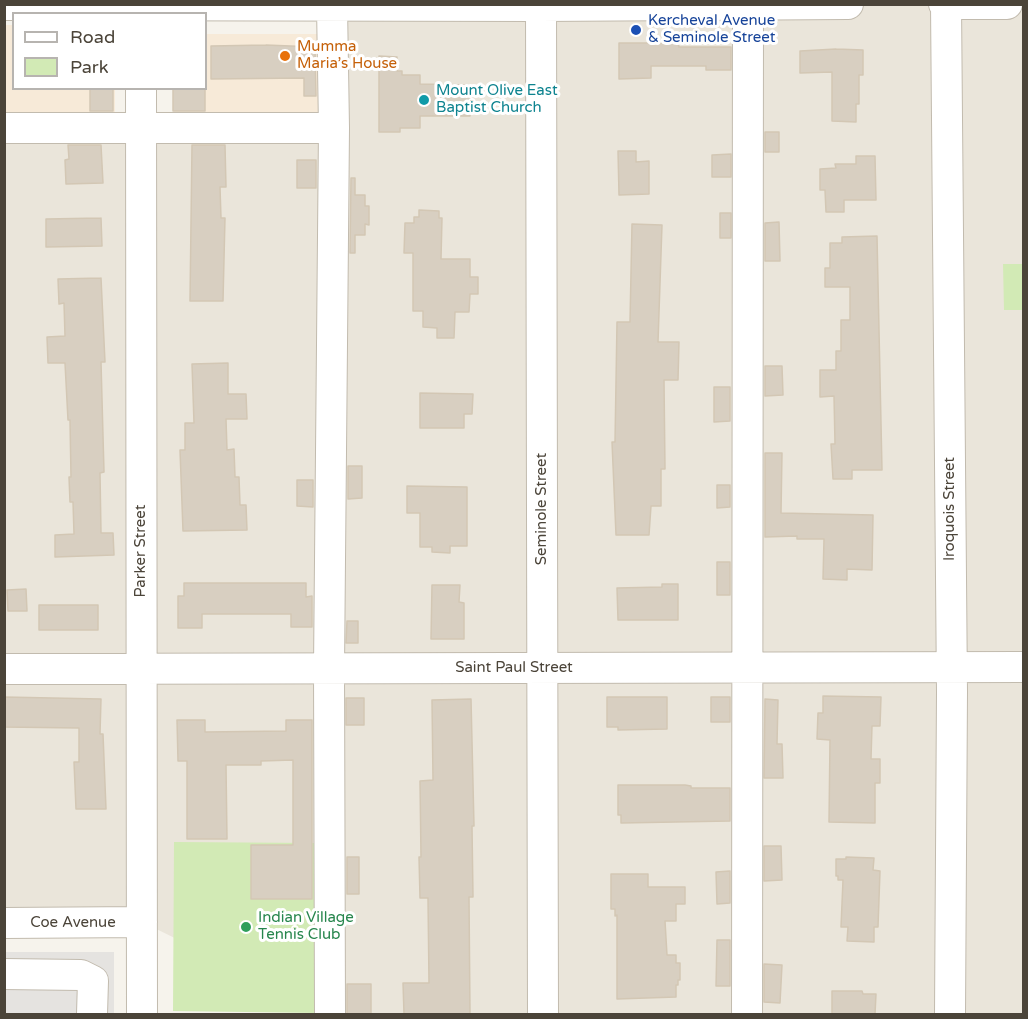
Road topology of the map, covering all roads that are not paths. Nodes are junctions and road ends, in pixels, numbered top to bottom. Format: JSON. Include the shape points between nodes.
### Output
{"nodes":[{"id":1,"x":848,"y":4,"type":"edge"},
{"id":2,"x":945,"y":4,"type":"edge"},
{"id":3,"x":1007,"y":4,"type":"edge"},
{"id":4,"x":4,"y":5,"type":"edge"},
{"id":5,"x":49,"y":5,"type":"edge"},
{"id":6,"x":142,"y":5,"type":"edge"},
{"id":7,"x":541,"y":5,"type":"edge"},
{"id":8,"x":748,"y":5,"type":"edge"},
{"id":9,"x":325,"y":6,"type":"edge"},
{"id":10,"x":141,"y":90,"type":"edge"},
{"id":11,"x":141,"y":127,"type":"junction"},
{"id":12,"x":4,"y":128,"type":"edge"},
{"id":13,"x":334,"y":128,"type":"junction"},
{"id":14,"x":1023,"y":667,"type":"edge"},
{"id":15,"x":329,"y":668,"type":"junction"},
{"id":16,"x":542,"y":668,"type":"junction"},
{"id":17,"x":746,"y":668,"type":"junction"},
{"id":18,"x":4,"y":669,"type":"edge"},
{"id":19,"x":141,"y":669,"type":"junction"},
{"id":20,"x":951,"y":669,"type":"junction"},
{"id":21,"x":142,"y":922,"type":"junction"},
{"id":22,"x":4,"y":923,"type":"edge"},
{"id":23,"x":4,"y":974,"type":"edge"},
{"id":24,"x":92,"y":1014,"type":"edge"},
{"id":25,"x":142,"y":1014,"type":"edge"},
{"id":26,"x":330,"y":1014,"type":"edge"},
{"id":27,"x":543,"y":1014,"type":"edge"},
{"id":28,"x":747,"y":1014,"type":"edge"},
{"id":29,"x":950,"y":1014,"type":"edge"}],
"edges":[{"from":1,"to":8,"type":"street"},
{"from":2,"to":3,"type":"street"},
{"from":2,"to":20,"type":"street","name":"Iroquois Street"},
{"from":4,"to":5,"type":"street"},
{"from":5,"to":6,"type":"street"},
{"from":6,"to":9,"type":"street"},
{"from":7,"to":8,"type":"street"},
{"from":7,"to":9,"type":"street"},
{"from":7,"to":16,"type":"street","name":"Seminole Street"},
{"from":8,"to":17,"type":"street"},
{"from":9,"to":13,"type":"street"},
{"from":10,"to":11,"type":"street","name":"Parker Street"},
{"from":11,"to":12,"type":"street"},
{"from":11,"to":13,"type":"street"},
{"from":11,"to":19,"type":"street","name":"Parker Street"},
{"from":13,"to":15,"type":"street"},
{"from":14,"to":20,"type":"street","name":"Saint Paul Street"},
{"from":15,"to":16,"type":"street","name":"Saint Paul Street"},
{"from":15,"to":19,"type":"street","name":"Saint Paul Street"},
{"from":15,"to":26,"type":"street"},
{"from":16,"to":17,"type":"street","name":"Saint Paul Street"},
{"from":16,"to":27,"type":"street","name":"Seminole Street"},
{"from":17,"to":20,"type":"street","name":"Saint Paul Street"},
{"from":17,"to":28,"type":"street"},
{"from":18,"to":19,"type":"street","name":"Saint Paul Street"},
{"from":19,"to":21,"type":"street","name":"Parker Street"},
{"from":20,"to":29,"type":"street","name":"Iroquois Street"},
{"from":21,"to":22,"type":"street","name":"Coe Avenue"},
{"from":21,"to":25,"type":"street","name":"Parker Street"},
{"from":23,"to":24,"type":"street","via":[[81,975],[93,981]]}]}
